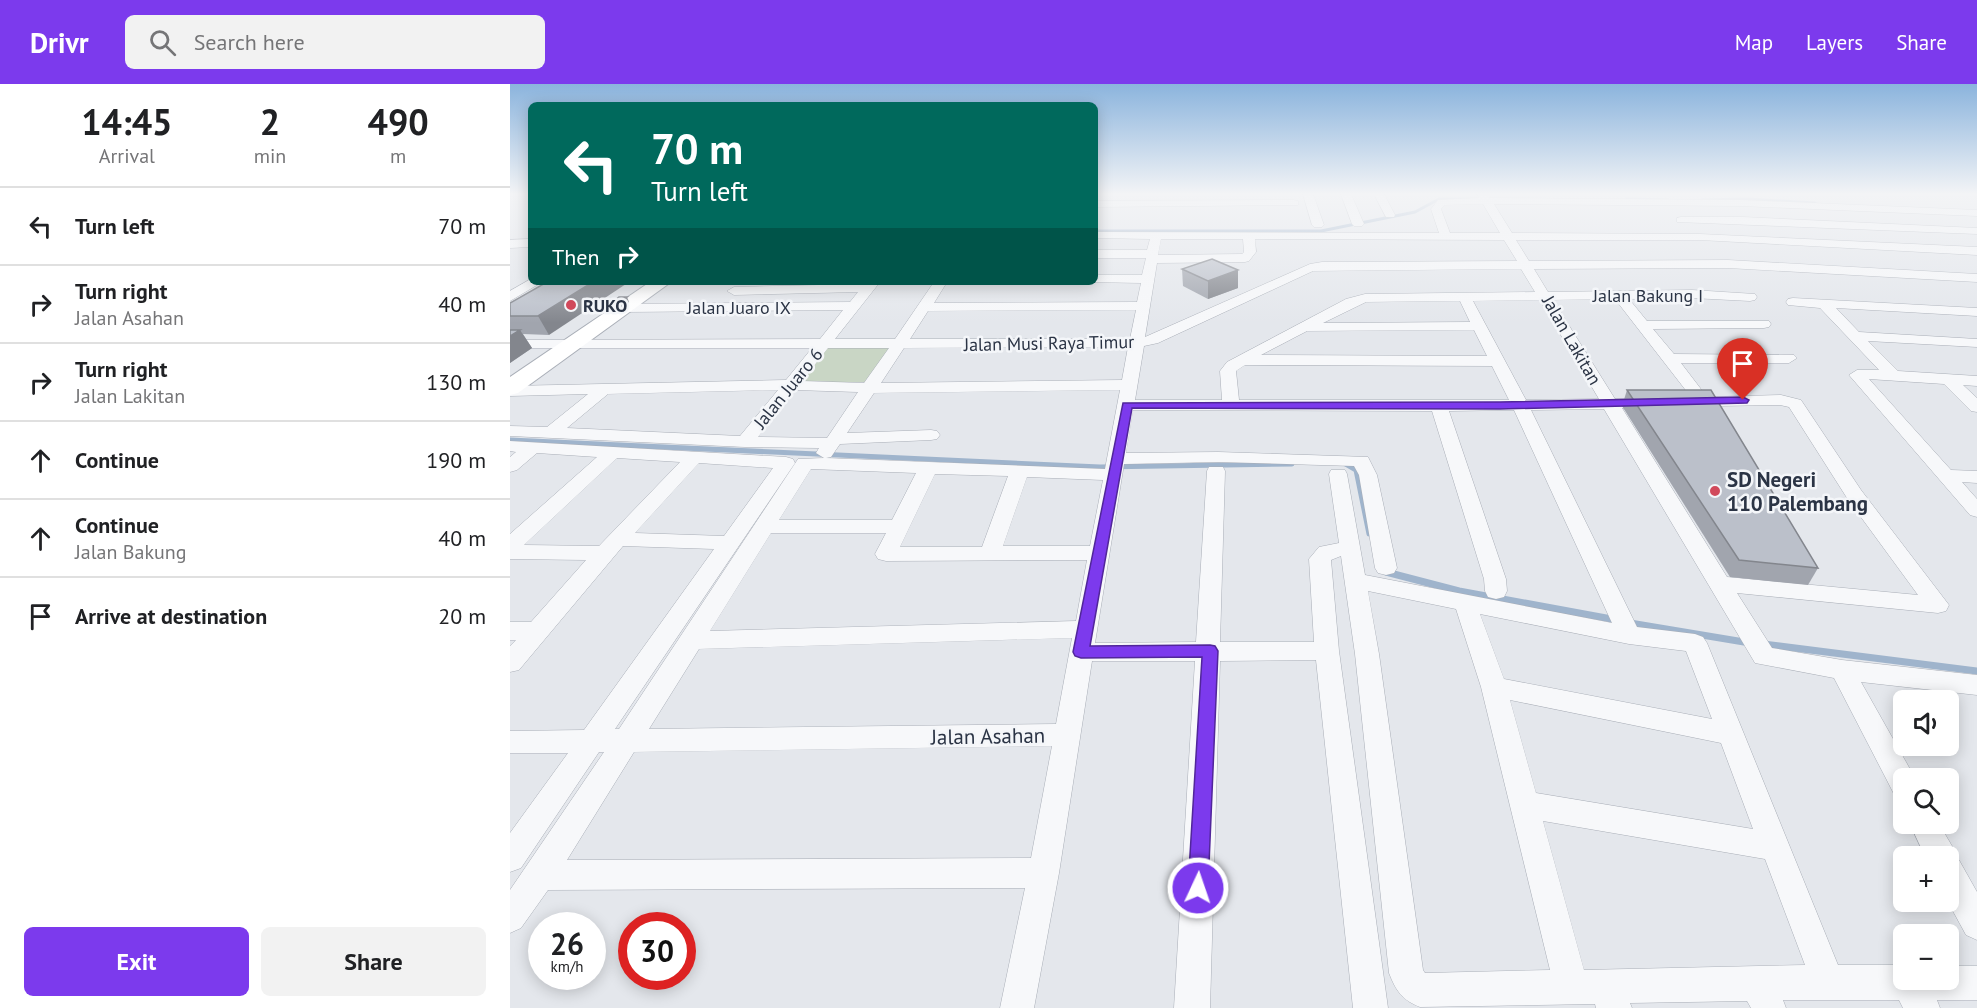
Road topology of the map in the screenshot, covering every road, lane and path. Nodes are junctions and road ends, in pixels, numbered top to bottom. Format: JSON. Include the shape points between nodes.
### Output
{"nodes":[{"id":1,"x":1156,"y":237,"type":"edge"},
{"id":2,"x":1249,"y":237,"type":"edge"},
{"id":3,"x":1312,"y":237,"type":"edge"},
{"id":4,"x":1508,"y":237,"type":"edge"},
{"id":5,"x":1700,"y":237,"type":"edge"},
{"id":6,"x":1703,"y":237,"type":"edge"},
{"id":7,"x":1897,"y":237,"type":"edge"},
{"id":8,"x":528,"y":243,"type":"edge"},
{"id":9,"x":510,"y":244,"type":"edge"},
{"id":10,"x":1909,"y":247,"type":"junction"},
{"id":11,"x":1977,"y":251,"type":"edge"},
{"id":12,"x":1098,"y":254,"type":"edge"},
{"id":13,"x":1152,"y":256,"type":"junction"},
{"id":14,"x":1527,"y":264,"type":"junction"},
{"id":15,"x":1728,"y":264,"type":"junction"},
{"id":16,"x":1324,"y":266,"type":"junction"},
{"id":17,"x":1951,"y":276,"type":"junction"},
{"id":18,"x":1977,"y":278,"type":"edge"},
{"id":19,"x":1098,"y":279,"type":"edge"},
{"id":20,"x":1149,"y":279,"type":"junction"},
{"id":21,"x":531,"y":285,"type":"edge"},
{"id":22,"x":658,"y":285,"type":"edge"},
{"id":23,"x":871,"y":285,"type":"edge"},
{"id":24,"x":939,"y":285,"type":"edge"},
{"id":25,"x":740,"y":286,"type":"edge"},
{"id":26,"x":1546,"y":295,"type":"junction"},
{"id":27,"x":1619,"y":295,"type":"junction"},
{"id":28,"x":1464,"y":296,"type":"junction"},
{"id":29,"x":510,"y":297,"type":"edge"},
{"id":30,"x":1750,"y":297,"type":"dead end"},
{"id":31,"x":1793,"y":302,"type":"dead end"},
{"id":32,"x":1824,"y":304,"type":"junction"},
{"id":33,"x":854,"y":306,"type":"junction"},
{"id":34,"x":1144,"y":306,"type":"junction"},
{"id":35,"x":715,"y":307,"type":"junction"},
{"id":36,"x":925,"y":307,"type":"junction"},
{"id":37,"x":625,"y":308,"type":"junction"},
{"id":38,"x":1977,"y":312,"type":"edge"},
{"id":39,"x":1764,"y":324,"type":"dead end"},
{"id":40,"x":1641,"y":325,"type":"junction"},
{"id":41,"x":1480,"y":326,"type":"junction"},
{"id":42,"x":1305,"y":327,"type":"junction"},
{"id":43,"x":1855,"y":336,"type":"junction"},
{"id":44,"x":1138,"y":343,"type":"junction"},
{"id":45,"x":510,"y":344,"type":"edge"},
{"id":46,"x":825,"y":344,"type":"junction"},
{"id":47,"x":900,"y":344,"type":"junction"},
{"id":48,"x":1977,"y":344,"type":"edge"},
{"id":49,"x":572,"y":345,"type":"junction"},
{"id":50,"x":1788,"y":358,"type":"dead end"},
{"id":51,"x":1668,"y":359,"type":"junction"},
{"id":52,"x":1241,"y":360,"type":"junction"},
{"id":53,"x":1497,"y":361,"type":"junction"},
{"id":54,"x":1893,"y":375,"type":"junction"},
{"id":55,"x":1948,"y":379,"type":"junction"},
{"id":56,"x":1977,"y":381,"type":"edge"},
{"id":57,"x":789,"y":385,"type":"junction"},
{"id":58,"x":1130,"y":385,"type":"junction"},
{"id":59,"x":868,"y":388,"type":"junction"},
{"id":60,"x":510,"y":389,"type":"edge"},
{"id":61,"x":603,"y":390,"type":"junction"},
{"id":62,"x":1702,"y":402,"type":"junction"},
{"id":63,"x":1231,"y":404,"type":"junction"},
{"id":64,"x":1609,"y":404,"type":"junction"},
{"id":65,"x":1127,"y":405,"type":"junction"},
{"id":66,"x":1520,"y":405,"type":"junction"},
{"id":67,"x":1439,"y":406,"type":"junction"},
{"id":68,"x":1977,"y":407,"type":"edge"},
{"id":69,"x":1719,"y":427,"type":"edge"},
{"id":70,"x":510,"y":431,"type":"edge"},
{"id":71,"x":551,"y":433,"type":"junction"},
{"id":72,"x":931,"y":435,"type":"dead end"},
{"id":73,"x":748,"y":438,"type":"junction"},
{"id":74,"x":510,"y":446,"type":"edge"},
{"id":75,"x":532,"y":448,"type":"junction"},
{"id":76,"x":612,"y":453,"type":"junction"},
{"id":77,"x":696,"y":456,"type":"junction"},
{"id":78,"x":813,"y":456,"type":"junction"},
{"id":79,"x":510,"y":466,"type":"edge"},
{"id":80,"x":1116,"y":467,"type":"junction"},
{"id":81,"x":928,"y":468,"type":"junction"},
{"id":82,"x":1216,"y":471,"type":"dead end"},
{"id":83,"x":1019,"y":472,"type":"junction"},
{"id":84,"x":1338,"y":474,"type":"dead end"},
{"id":85,"x":1945,"y":475,"type":"junction"},
{"id":86,"x":1977,"y":477,"type":"edge"},
{"id":87,"x":1977,"y":511,"type":"edge"},
{"id":88,"x":766,"y":526,"type":"junction"},
{"id":89,"x":898,"y":527,"type":"junction"},
{"id":90,"x":731,"y":543,"type":"junction"},
{"id":91,"x":510,"y":546,"type":"edge"},
{"id":92,"x":610,"y":546,"type":"junction"},
{"id":93,"x":1351,"y":547,"type":"junction"},
{"id":94,"x":510,"y":552,"type":"edge"},
{"id":95,"x":1099,"y":553,"type":"junction"},
{"id":96,"x":990,"y":554,"type":"junction"},
{"id":97,"x":1386,"y":568,"type":"dead end"},
{"id":98,"x":1801,"y":572,"type":"edge"},
{"id":99,"x":1356,"y":581,"type":"junction"},
{"id":100,"x":1720,"y":584,"type":"junction"},
{"id":101,"x":1496,"y":591,"type":"dead end"},
{"id":102,"x":1813,"y":593,"type":"junction"},
{"id":103,"x":1465,"y":603,"type":"junction"},
{"id":104,"x":1625,"y":624,"type":"junction"},
{"id":105,"x":510,"y":631,"type":"edge"},
{"id":106,"x":538,"y":631,"type":"junction"},
{"id":107,"x":692,"y":640,"type":"junction"},
{"id":108,"x":1083,"y":640,"type":"junction"},
{"id":109,"x":1210,"y":651,"type":"junction"},
{"id":110,"x":1327,"y":651,"type":"junction"},
{"id":111,"x":510,"y":663,"type":"edge"},
{"id":112,"x":1842,"y":670,"type":"junction"},
{"id":113,"x":1977,"y":685,"type":"edge"},
{"id":114,"x":1494,"y":687,"type":"junction"},
{"id":115,"x":1731,"y":734,"type":"junction"},
{"id":116,"x":1067,"y":735,"type":"junction"},
{"id":117,"x":625,"y":741,"type":"junction"},
{"id":118,"x":510,"y":742,"type":"edge"},
{"id":119,"x":593,"y":742,"type":"junction"},
{"id":120,"x":1895,"y":768,"type":"edge"},
{"id":121,"x":1524,"y":804,"type":"junction"},
{"id":122,"x":1775,"y":847,"type":"junction"},
{"id":123,"x":510,"y":858,"type":"edge"},
{"id":124,"x":1044,"y":873,"type":"junction"},
{"id":125,"x":1959,"y":890,"type":"edge"},
{"id":126,"x":521,"y":898,"type":"edge"},
{"id":127,"x":1977,"y":924,"type":"edge"},
{"id":128,"x":1828,"y":982,"type":"junction"},
{"id":129,"x":1977,"y":983,"type":"edge"},
{"id":130,"x":1571,"y":986,"type":"junction"},
{"id":131,"x":1763,"y":996,"type":"edge"},
{"id":132,"x":1916,"y":996,"type":"edge"},
{"id":133,"x":1611,"y":997,"type":"edge"},
{"id":134,"x":1452,"y":998,"type":"edge"},
{"id":135,"x":1017,"y":1008,"type":"edge"},
{"id":136,"x":1192,"y":1008,"type":"edge"},
{"id":137,"x":1370,"y":1008,"type":"edge"}],
"edges":[{"from":1,"to":13,"type":"street","name":"Jalan Asahan"},
{"from":2,"to":13,"type":"street","via":[[1250,252],[1245,258]]},
{"from":3,"to":16,"type":"street"},
{"from":4,"to":14,"type":"street","name":"Jalan Lakitan"},
{"from":5,"to":15,"type":"street"},
{"from":6,"to":10,"type":"street"},
{"from":7,"to":10,"type":"street"},
{"from":8,"to":9,"type":"street"},
{"from":10,"to":11,"type":"street"},
{"from":10,"to":17,"type":"street"},
{"from":12,"to":13,"type":"street"},
{"from":13,"to":20,"type":"street","name":"Jalan Asahan"},
{"from":14,"to":15,"type":"street","name":"Jalan Musi Raya Timur"},
{"from":14,"to":16,"type":"street","name":"Jalan Musi Raya Timur"},
{"from":14,"to":26,"type":"street","name":"Jalan Lakitan"},
{"from":15,"to":17,"type":"street","name":"Jalan Musi Raya Timur"},
{"from":16,"to":44,"type":"street","name":"Jalan Musi Raya Timur","via":[[1310,268]]},
{"from":17,"to":18,"type":"street","name":"Jalan Musi Raya Timur"},
{"from":19,"to":20,"type":"street"},
{"from":20,"to":34,"type":"street","name":"Jalan Asahan"},
{"from":21,"to":29,"type":"street"},
{"from":22,"to":37,"type":"street"},
{"from":23,"to":25,"type":"street"},
{"from":23,"to":33,"type":"street","name":"Jalan Juaro 6"},
{"from":24,"to":36,"type":"street"},
{"from":25,"to":35,"type":"street"},
{"from":26,"to":27,"type":"street","name":"Jalan Bakung I"},
{"from":26,"to":28,"type":"street","name":"Jalan Bakung I"},
{"from":26,"to":64,"type":"street","name":"Jalan Lakitan"},
{"from":27,"to":30,"type":"street","name":"Jalan Bakung I"},
{"from":27,"to":40,"type":"street"},
{"from":28,"to":41,"type":"street"},
{"from":28,"to":42,"type":"street","name":"Jalan Bakung I","via":[[1361,298]]},
{"from":31,"to":32,"type":"street"},
{"from":32,"to":38,"type":"street"},
{"from":32,"to":43,"type":"street"},
{"from":33,"to":35,"type":"street","name":"Jalan Juaro IX"},
{"from":33,"to":46,"type":"street","name":"Jalan Juaro 6"},
{"from":34,"to":36,"type":"street"},
{"from":34,"to":44,"type":"street","name":"Jalan Asahan"},
{"from":35,"to":37,"type":"street","name":"Jalan Juaro IX"},
{"from":36,"to":47,"type":"street"},
{"from":37,"to":49,"type":"street"},
{"from":39,"to":40,"type":"street"},
{"from":40,"to":51,"type":"street"},
{"from":41,"to":42,"type":"street"},
{"from":41,"to":53,"type":"street"},
{"from":42,"to":52,"type":"street","name":"Jalan Bakung I"},
{"from":43,"to":48,"type":"street"},
{"from":43,"to":54,"type":"street"},
{"from":44,"to":47,"type":"street","name":"Jalan Musi Raya Timur"},
{"from":44,"to":58,"type":"street","name":"Jalan Asahan"},
{"from":45,"to":49,"type":"street","name":"Jalan Musi Raya Timur"},
{"from":46,"to":47,"type":"street","name":"Jalan Musi Raya Timur"},
{"from":46,"to":49,"type":"street","name":"Jalan Musi Raya Timur"},
{"from":46,"to":57,"type":"street","name":"Jalan Juaro 6"},
{"from":47,"to":59,"type":"street"},
{"from":49,"to":60,"type":"street"},
{"from":50,"to":51,"type":"street"},
{"from":51,"to":62,"type":"street"},
{"from":52,"to":53,"type":"street"},
{"from":52,"to":63,"type":"street","via":[[1229,368]]},
{"from":53,"to":66,"type":"street"},
{"from":54,"to":55,"type":"street"},
{"from":54,"to":85,"type":"street","via":[[1857,375]]},
{"from":55,"to":56,"type":"street"},
{"from":55,"to":68,"type":"street"},
{"from":57,"to":59,"type":"street"},
{"from":57,"to":61,"type":"street"},
{"from":57,"to":73,"type":"street","name":"Jalan Juaro 6"},
{"from":58,"to":59,"type":"street"},
{"from":58,"to":65,"type":"street","name":"Jalan Asahan"},
{"from":59,"to":78,"type":"street"},
{"from":60,"to":61,"type":"street"},
{"from":61,"to":71,"type":"street"},
{"from":62,"to":64,"type":"street"},
{"from":62,"to":69,"type":"street"},
{"from":62,"to":102,"type":"street","via":[[1781,400],[1795,404],[1854,494],[1938,605]]},
{"from":63,"to":65,"type":"street","name":"Jalan Lakitan"},
{"from":63,"to":67,"type":"street","name":"Jalan Lakitan"},
{"from":64,"to":66,"type":"street","name":"Jalan Lakitan"},
{"from":64,"to":100,"type":"street"},
{"from":65,"to":80,"type":"street","name":"Jalan Asahan"},
{"from":66,"to":67,"type":"street","name":"Jalan Lakitan"},
{"from":66,"to":104,"type":"street"},
{"from":67,"to":101,"type":"street"},
{"from":70,"to":71,"type":"street"},
{"from":71,"to":73,"type":"street"},
{"from":72,"to":78,"type":"street"},
{"from":73,"to":78,"type":"street"},
{"from":74,"to":75,"type":"street"},
{"from":75,"to":76,"type":"street"},
{"from":75,"to":79,"type":"street"},
{"from":76,"to":77,"type":"street"},
{"from":76,"to":91,"type":"street"},
{"from":77,"to":78,"type":"street"},
{"from":77,"to":92,"type":"street"},
{"from":78,"to":81,"type":"street"},
{"from":78,"to":88,"type":"street"},
{"from":78,"to":90,"type":"street"},
{"from":80,"to":83,"type":"street"},
{"from":80,"to":95,"type":"street","name":"Jalan Asahan"},
{"from":80,"to":97,"type":"street","via":[[1218,457],[1361,461],[1368,475]]},
{"from":81,"to":83,"type":"street"},
{"from":81,"to":89,"type":"street"},
{"from":82,"to":109,"type":"street"},
{"from":83,"to":96,"type":"street"},
{"from":84,"to":93,"type":"street"},
{"from":85,"to":86,"type":"street"},
{"from":85,"to":87,"type":"street"},
{"from":88,"to":89,"type":"street"},
{"from":88,"to":107,"type":"street"},
{"from":89,"to":96,"type":"street","via":[[886,554]]},
{"from":90,"to":92,"type":"street"},
{"from":90,"to":119,"type":"street"},
{"from":92,"to":94,"type":"street"},
{"from":92,"to":106,"type":"street"},
{"from":93,"to":99,"type":"street"},
{"from":93,"to":110,"type":"street","via":[[1326,552],[1320,559]]},
{"from":95,"to":96,"type":"street"},
{"from":95,"to":108,"type":"street","name":"Jalan Asahan"},
{"from":98,"to":102,"type":"street"},
{"from":99,"to":103,"type":"street"},
{"from":99,"to":134,"type":"street","via":[[1406,973],[1411,984],[1420,990]]},
{"from":100,"to":102,"type":"street"},
{"from":100,"to":112,"type":"street","via":[[1764,656]]},
{"from":103,"to":104,"type":"street"},
{"from":103,"to":114,"type":"street"},
{"from":104,"to":115,"type":"street","via":[[1695,643]]},
{"from":105,"to":106,"type":"street"},
{"from":106,"to":111,"type":"street"},
{"from":107,"to":108,"type":"street"},
{"from":107,"to":117,"type":"street"},
{"from":108,"to":109,"type":"street"},
{"from":108,"to":116,"type":"street","name":"Jalan Asahan"},
{"from":109,"to":110,"type":"street"},
{"from":109,"to":136,"type":"street"},
{"from":110,"to":137,"type":"street"},
{"from":112,"to":113,"type":"street"},
{"from":112,"to":120,"type":"street"},
{"from":114,"to":115,"type":"street"},
{"from":114,"to":121,"type":"street"},
{"from":115,"to":122,"type":"street"},
{"from":116,"to":117,"type":"street","name":"Jalan Asahan"},
{"from":116,"to":124,"type":"street"},
{"from":117,"to":119,"type":"street","name":"Jalan Asahan"},
{"from":117,"to":126,"type":"street"},
{"from":118,"to":119,"type":"street","name":"Jalan Asahan"},
{"from":119,"to":123,"type":"street"},
{"from":121,"to":122,"type":"street"},
{"from":121,"to":130,"type":"street"},
{"from":122,"to":128,"type":"street"},
{"from":124,"to":126,"type":"street"},
{"from":124,"to":135,"type":"street"},
{"from":125,"to":127,"type":"street"},
{"from":128,"to":131,"type":"street"},
{"from":128,"to":132,"type":"street"},
{"from":129,"to":132,"type":"street"},
{"from":130,"to":133,"type":"street"},
{"from":130,"to":134,"type":"street"},
{"from":131,"to":133,"type":"street"}]}
